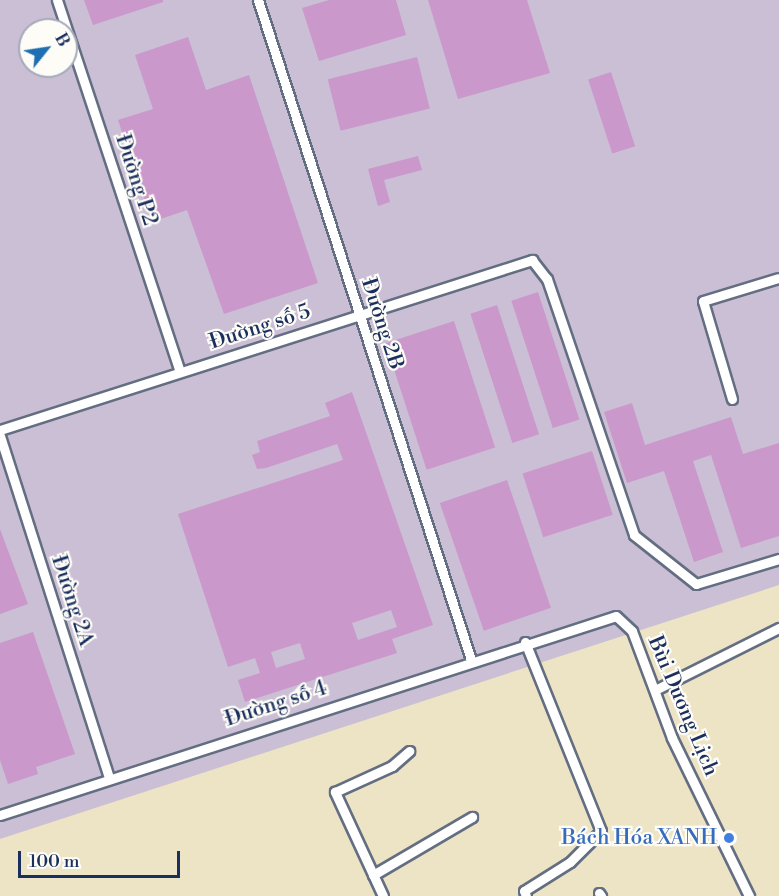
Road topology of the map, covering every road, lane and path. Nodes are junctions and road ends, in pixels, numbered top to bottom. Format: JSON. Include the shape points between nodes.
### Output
{"nodes":[{"id":1,"x":57,"y":0,"type":"edge"},
{"id":2,"x":258,"y":0,"type":"edge"},
{"id":3,"x":778,"y":278,"type":"edge"},
{"id":4,"x":360,"y":314,"type":"junction"},
{"id":5,"x":180,"y":371,"type":"junction"},
{"id":6,"x":732,"y":399,"type":"dead end"},
{"id":7,"x":0,"y":430,"type":"edge"},
{"id":8,"x":0,"y":435,"type":"edge"},
{"id":9,"x":779,"y":559,"type":"edge"},
{"id":10,"x":779,"y":628,"type":"edge"},
{"id":11,"x":564,"y":629,"type":"joint"},
{"id":12,"x":525,"y":642,"type":"junction"},
{"id":13,"x":471,"y":660,"type":"junction"},
{"id":14,"x":655,"y":690,"type":"junction"},
{"id":15,"x":409,"y":751,"type":"dead end"},
{"id":16,"x":109,"y":778,"type":"junction"},
{"id":17,"x":0,"y":815,"type":"edge"},
{"id":18,"x":472,"y":817,"type":"dead end"},
{"id":19,"x":373,"y":875,"type":"junction"},
{"id":20,"x":382,"y":896,"type":"edge"},
{"id":21,"x":526,"y":896,"type":"edge"},
{"id":22,"x":749,"y":896,"type":"edge"}],
"edges":[{"from":1,"to":5,"type":"street","name":"Đường P2"},
{"from":2,"to":4,"type":"street","name":"Đường 2B"},
{"from":3,"to":6,"type":"street","via":[[703,301]]},
{"from":4,"to":5,"type":"street","name":"Đường số 5"},
{"from":4,"to":9,"type":"street","name":"Đường số 5","via":[[532,260],[547,279],[634,535],[696,584]]},
{"from":4,"to":13,"type":"street","name":"Đường 2B"},
{"from":5,"to":7,"type":"street","name":"Đường số 5"},
{"from":8,"to":16,"type":"street","name":"Đường 2A"},
{"from":10,"to":14,"type":"street"},
{"from":11,"to":12,"type":"street","name":"Đường số 4"},
{"from":11,"to":14,"type":"street","name":"Bùi Dương Lịch","via":[[616,616],[632,631]]},
{"from":12,"to":13,"type":"street","name":"Đường số 4"},
{"from":12,"to":21,"type":"street","via":[[601,831],[570,862],[524,891]]},
{"from":13,"to":16,"type":"street","name":"Đường số 4"},
{"from":14,"to":22,"type":"street","name":"Bùi Dương Lịch"},
{"from":15,"to":19,"type":"street","via":[[392,766],[335,792]]},
{"from":16,"to":17,"type":"street","name":"Đường số 4"},
{"from":18,"to":19,"type":"street"},
{"from":19,"to":20,"type":"street"}]}
